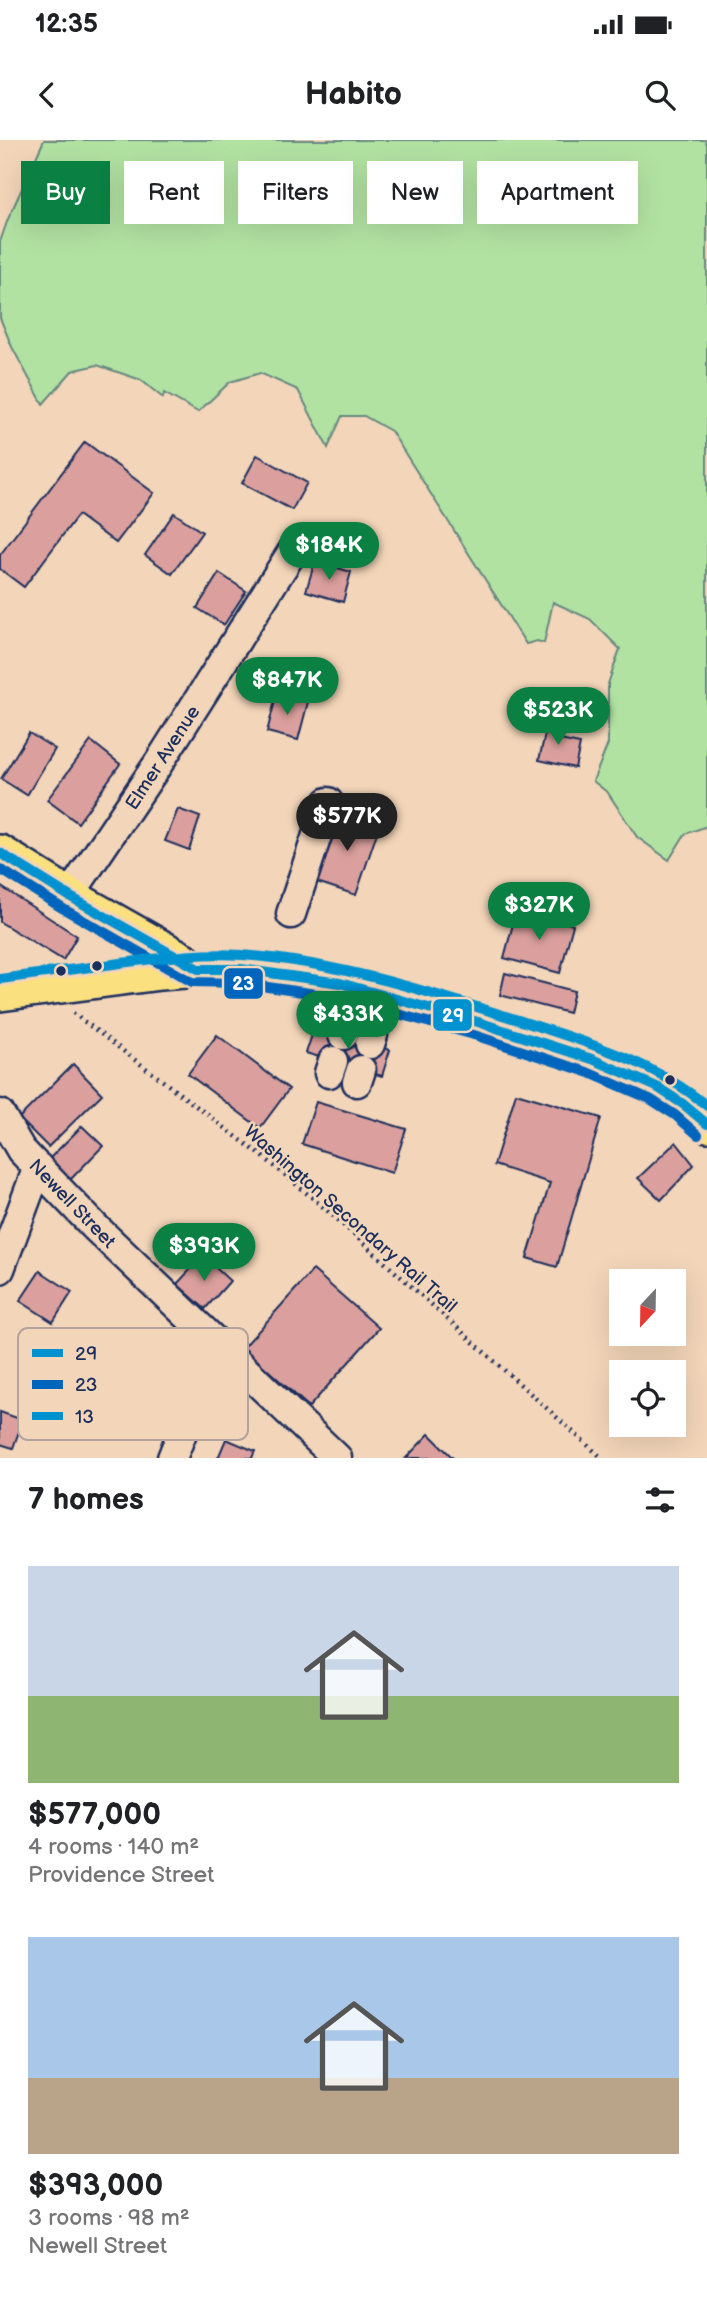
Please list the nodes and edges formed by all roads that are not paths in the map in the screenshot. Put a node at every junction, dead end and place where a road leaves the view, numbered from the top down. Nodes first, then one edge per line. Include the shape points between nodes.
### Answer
1 (296, 546) dead end
2 (328, 803) dead end
3 (0, 853) edge
4 (69, 896) junction
5 (291, 914) dead end
6 (198, 969) junction
7 (0, 993) edge
8 (699, 1112) edge
9 (0, 1114) edge
10 (38, 1167) junction
11 (0, 1269) edge
12 (199, 1328) edge
13 (248, 1375) edge
14 (179, 1440) edge
15 (172, 1458) edge
16 (337, 1458) edge

1 - 4 street, Elmer Avenue
2 - 5 street
3 - 4 main road
4 - 6 main road
6 - 7 main road
6 - 8 main road via 241,969 340,983 478,1022 592,1059 657,1087
9 - 10 street, Newell Street via 21,1150
10 - 11 street
10 - 12 street, Newell Street
13 - 16 street, Newell Street
14 - 15 street

